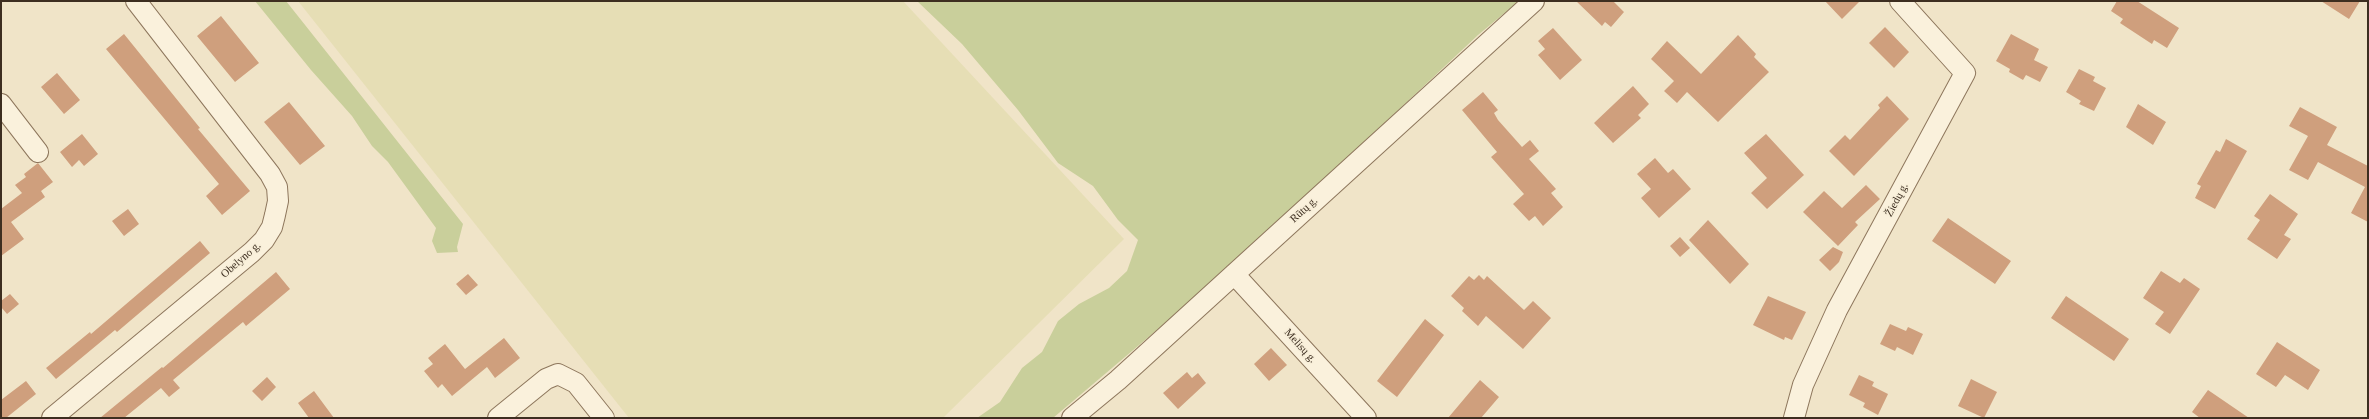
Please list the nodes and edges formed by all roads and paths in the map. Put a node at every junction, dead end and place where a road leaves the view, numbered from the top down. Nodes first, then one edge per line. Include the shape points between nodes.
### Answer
1 (136, 1) edge
2 (1534, 1) edge
3 (1900, 1) edge
4 (1, 104) edge
5 (38, 152) dead end
6 (1234, 274) junction
7 (52, 418) edge
8 (498, 418) edge
9 (604, 418) edge
10 (1072, 418) edge
11 (1366, 418) edge
12 (1794, 418) edge

1 - 7 street, Obelyno g. via 270,174 277,187 278,201 272,227 252,252
2 - 6 street, Rūtų g.
3 - 12 street, Žiedų g. via 1966,74 1837,310 1803,385
4 - 5 street
6 - 10 street, Rūtų g. via 1118,380
6 - 11 street, Melisų g.
8 - 9 street via 546,379 558,374 576,383

